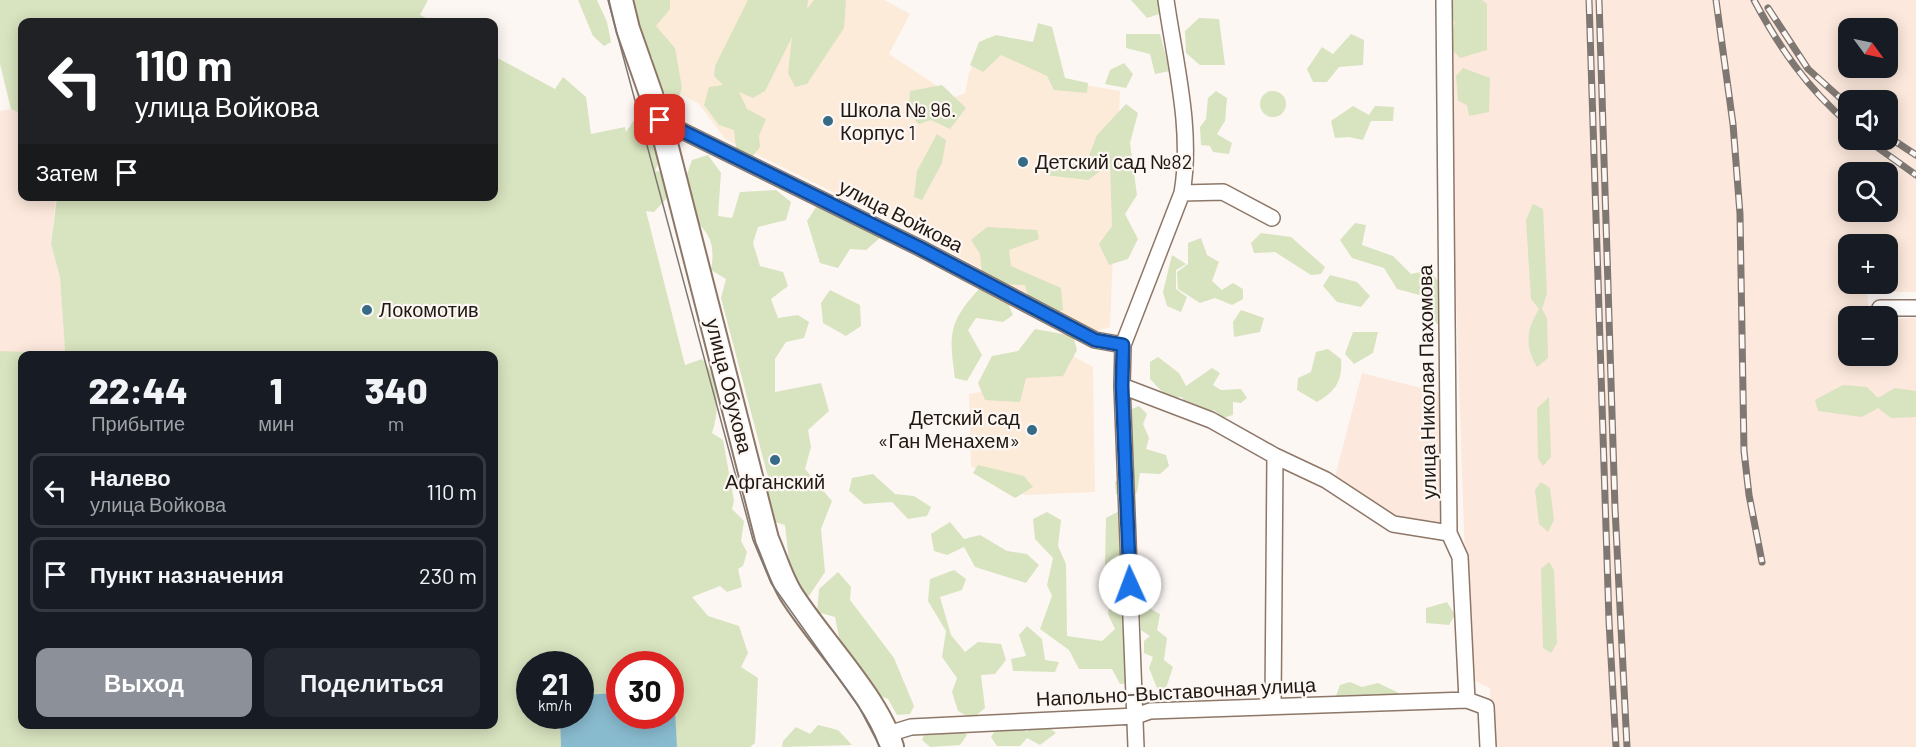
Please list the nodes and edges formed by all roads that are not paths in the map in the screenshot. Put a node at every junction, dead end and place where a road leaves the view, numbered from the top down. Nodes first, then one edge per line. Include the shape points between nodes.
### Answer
1 (621, 0) edge
2 (1166, 0) edge
3 (1444, 0) edge
4 (660, 120) junction
5 (1182, 193) junction
6 (1272, 219) dead end
7 (1898, 308) edge
8 (1916, 308) edge
9 (1123, 345) junction
10 (1122, 386) junction
11 (1275, 456) junction
12 (1449, 533) junction
13 (1467, 700) junction
14 (1273, 706) junction
15 (1136, 716) junction
16 (890, 740) edge
17 (1136, 747) edge
18 (1488, 747) edge

1 - 4 street, улица Обухова
2 - 5 street via 1186,139
3 - 12 street, улица Николая Пахомова
4 - 9 street, улица Войкова via 920,248 1095,340
4 - 16 street, улица Обухова via 767,539 790,592 875,711
5 - 6 street via 1222,192
5 - 9 street
7 - 8 street
9 - 10 street
10 - 11 street via 1211,420
10 - 15 street
11 - 12 street via 1326,480 1393,524
11 - 14 street
12 - 13 street, улица Николая Пахомова via 1460,556
13 - 14 street, Напольно-Выставочная улица
13 - 18 street via 1486,707
14 - 15 street, Напольно-Выставочная улица via 1150,711
15 - 16 street, Напольно-Выставочная улица via 911,727
15 - 17 street

